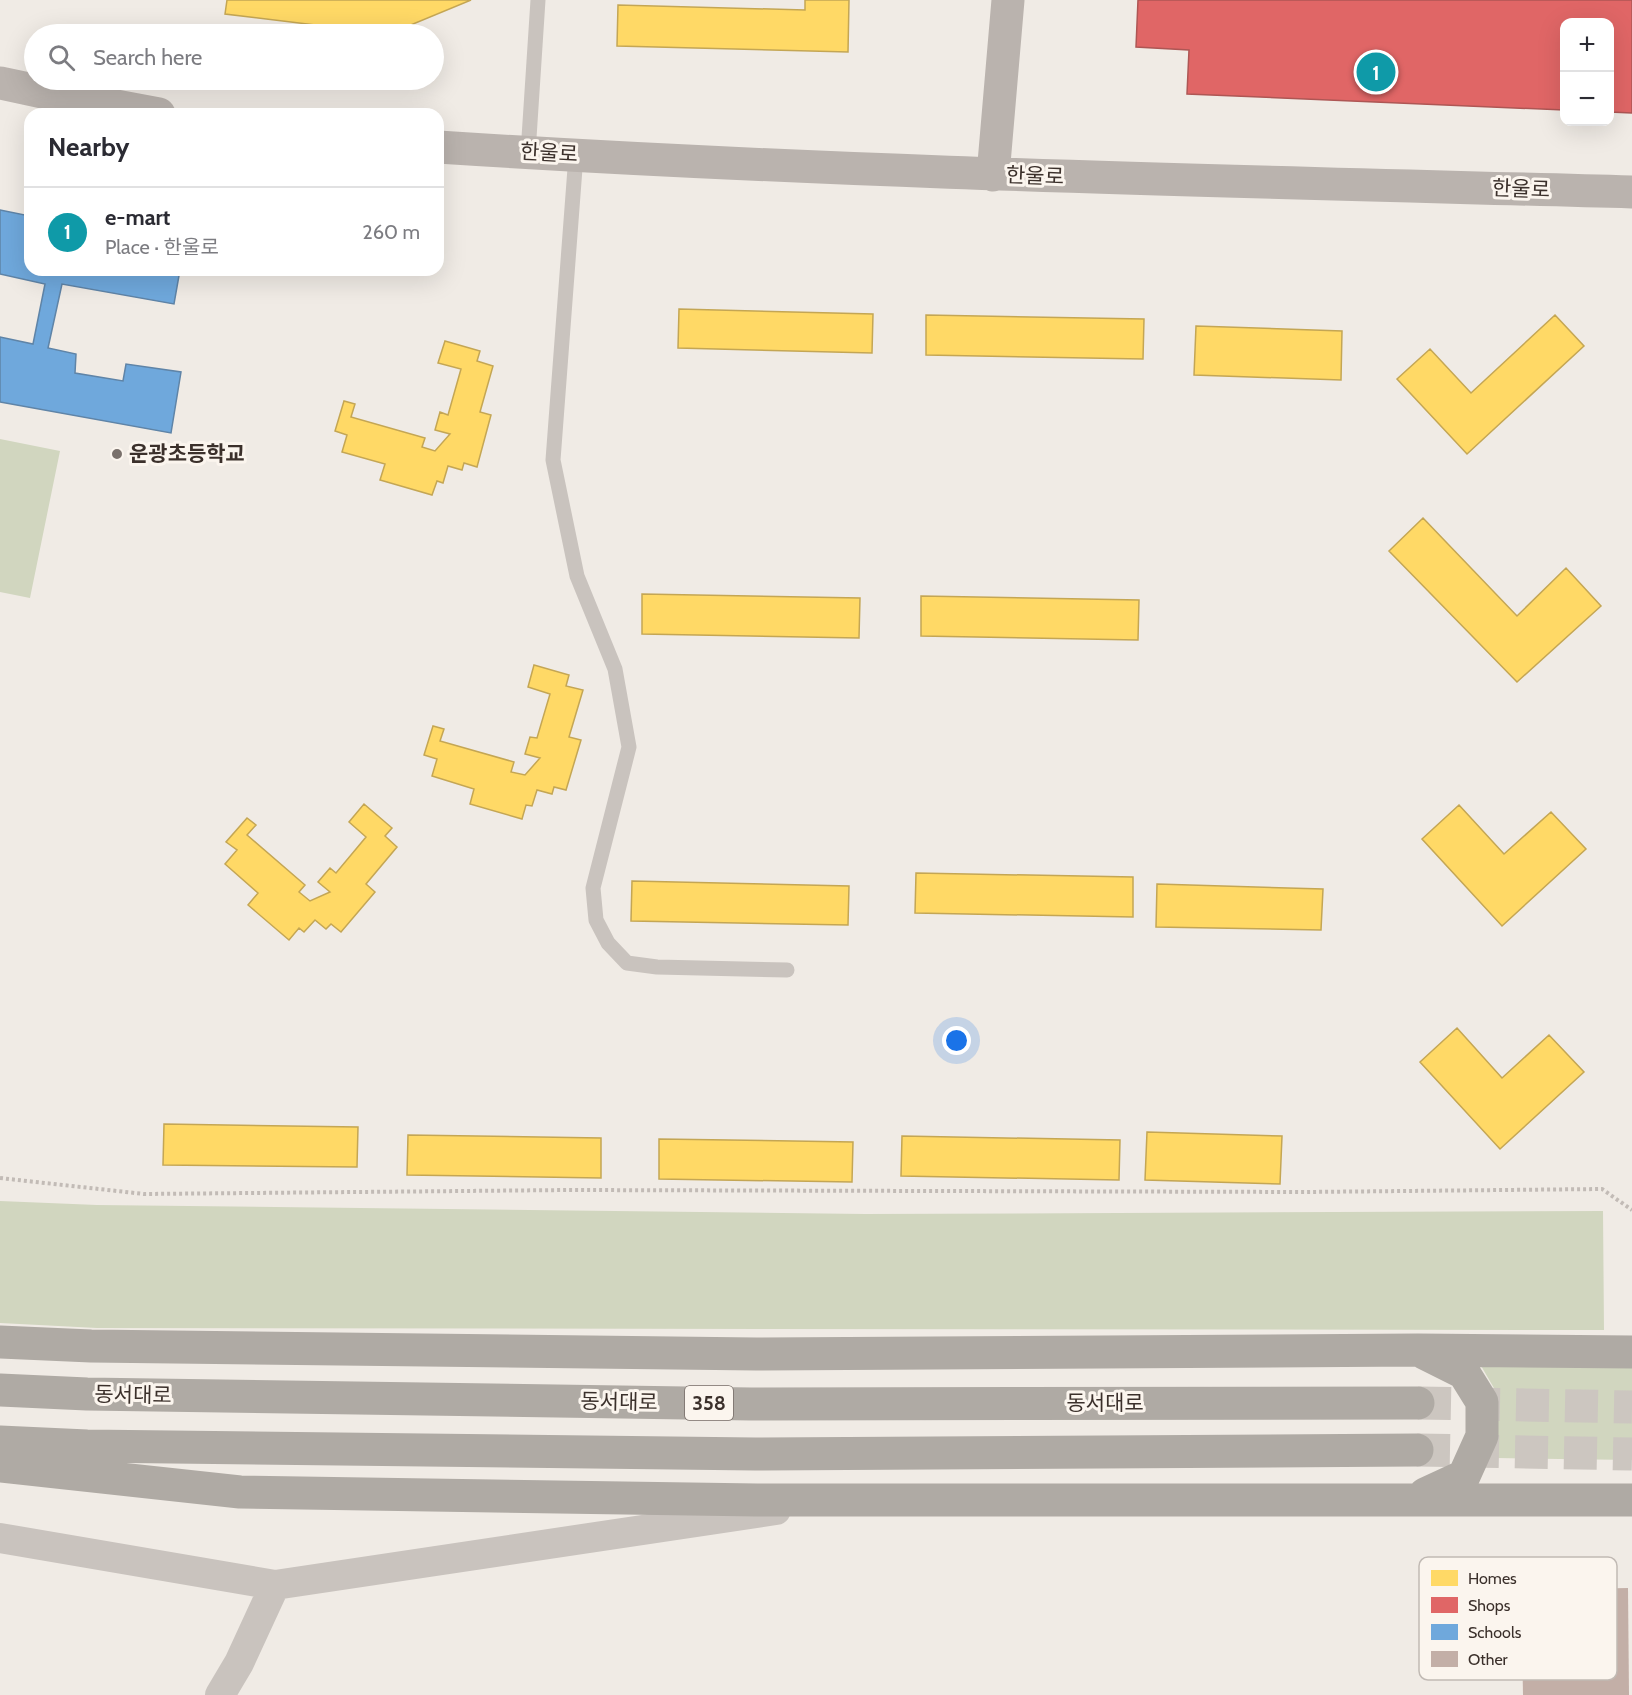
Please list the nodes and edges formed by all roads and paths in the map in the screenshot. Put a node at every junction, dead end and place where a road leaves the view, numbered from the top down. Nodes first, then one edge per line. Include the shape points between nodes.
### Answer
1 (538, 0) edge
2 (1008, 0) edge
3 (0, 83) edge
4 (24, 88) edge
5 (33, 90) edge
6 (127, 108) edge
7 (444, 147) edge
8 (528, 153) junction
9 (576, 155) junction
10 (993, 175) junction
11 (1632, 192) edge
12 (787, 970) dead end
13 (0, 1178) edge
14 (1632, 1210) edge
15 (0, 1342) edge
16 (1418, 1350) junction
17 (1632, 1352) edge
18 (0, 1390) edge
19 (1418, 1403) tunnel mouth
20 (0, 1442) edge
21 (1417, 1450) tunnel mouth
22 (0, 1466) edge
23 (1415, 1499) junction
24 (842, 1500) junction
25 (1632, 1500) edge
26 (0, 1538) edge
27 (275, 1585) junction
28 (220, 1695) edge

1 - 8 lane
2 - 10 street
3 - 4 street
5 - 6 street
7 - 8 street, 한울로
8 - 9 street, 한울로
9 - 10 street, 한울로
9 - 12 lane via 553,460 577,576 615,669 628,747 593,888 596,920 608,943 627,963
10 - 11 street, 한울로
13 - 14 path via 144,1194 1602,1189
15 - 16 highway via 744,1353
16 - 17 highway
16 - 23 highway via 1464,1373 1482,1402 1482,1436 1464,1476
18 - 19 highway, 동서대로 / 358 via 751,1404
20 - 21 highway via 755,1454
22 - 24 highway via 240,1492
23 - 24 highway
23 - 25 highway
24 - 27 street
26 - 27 street
27 - 28 street

